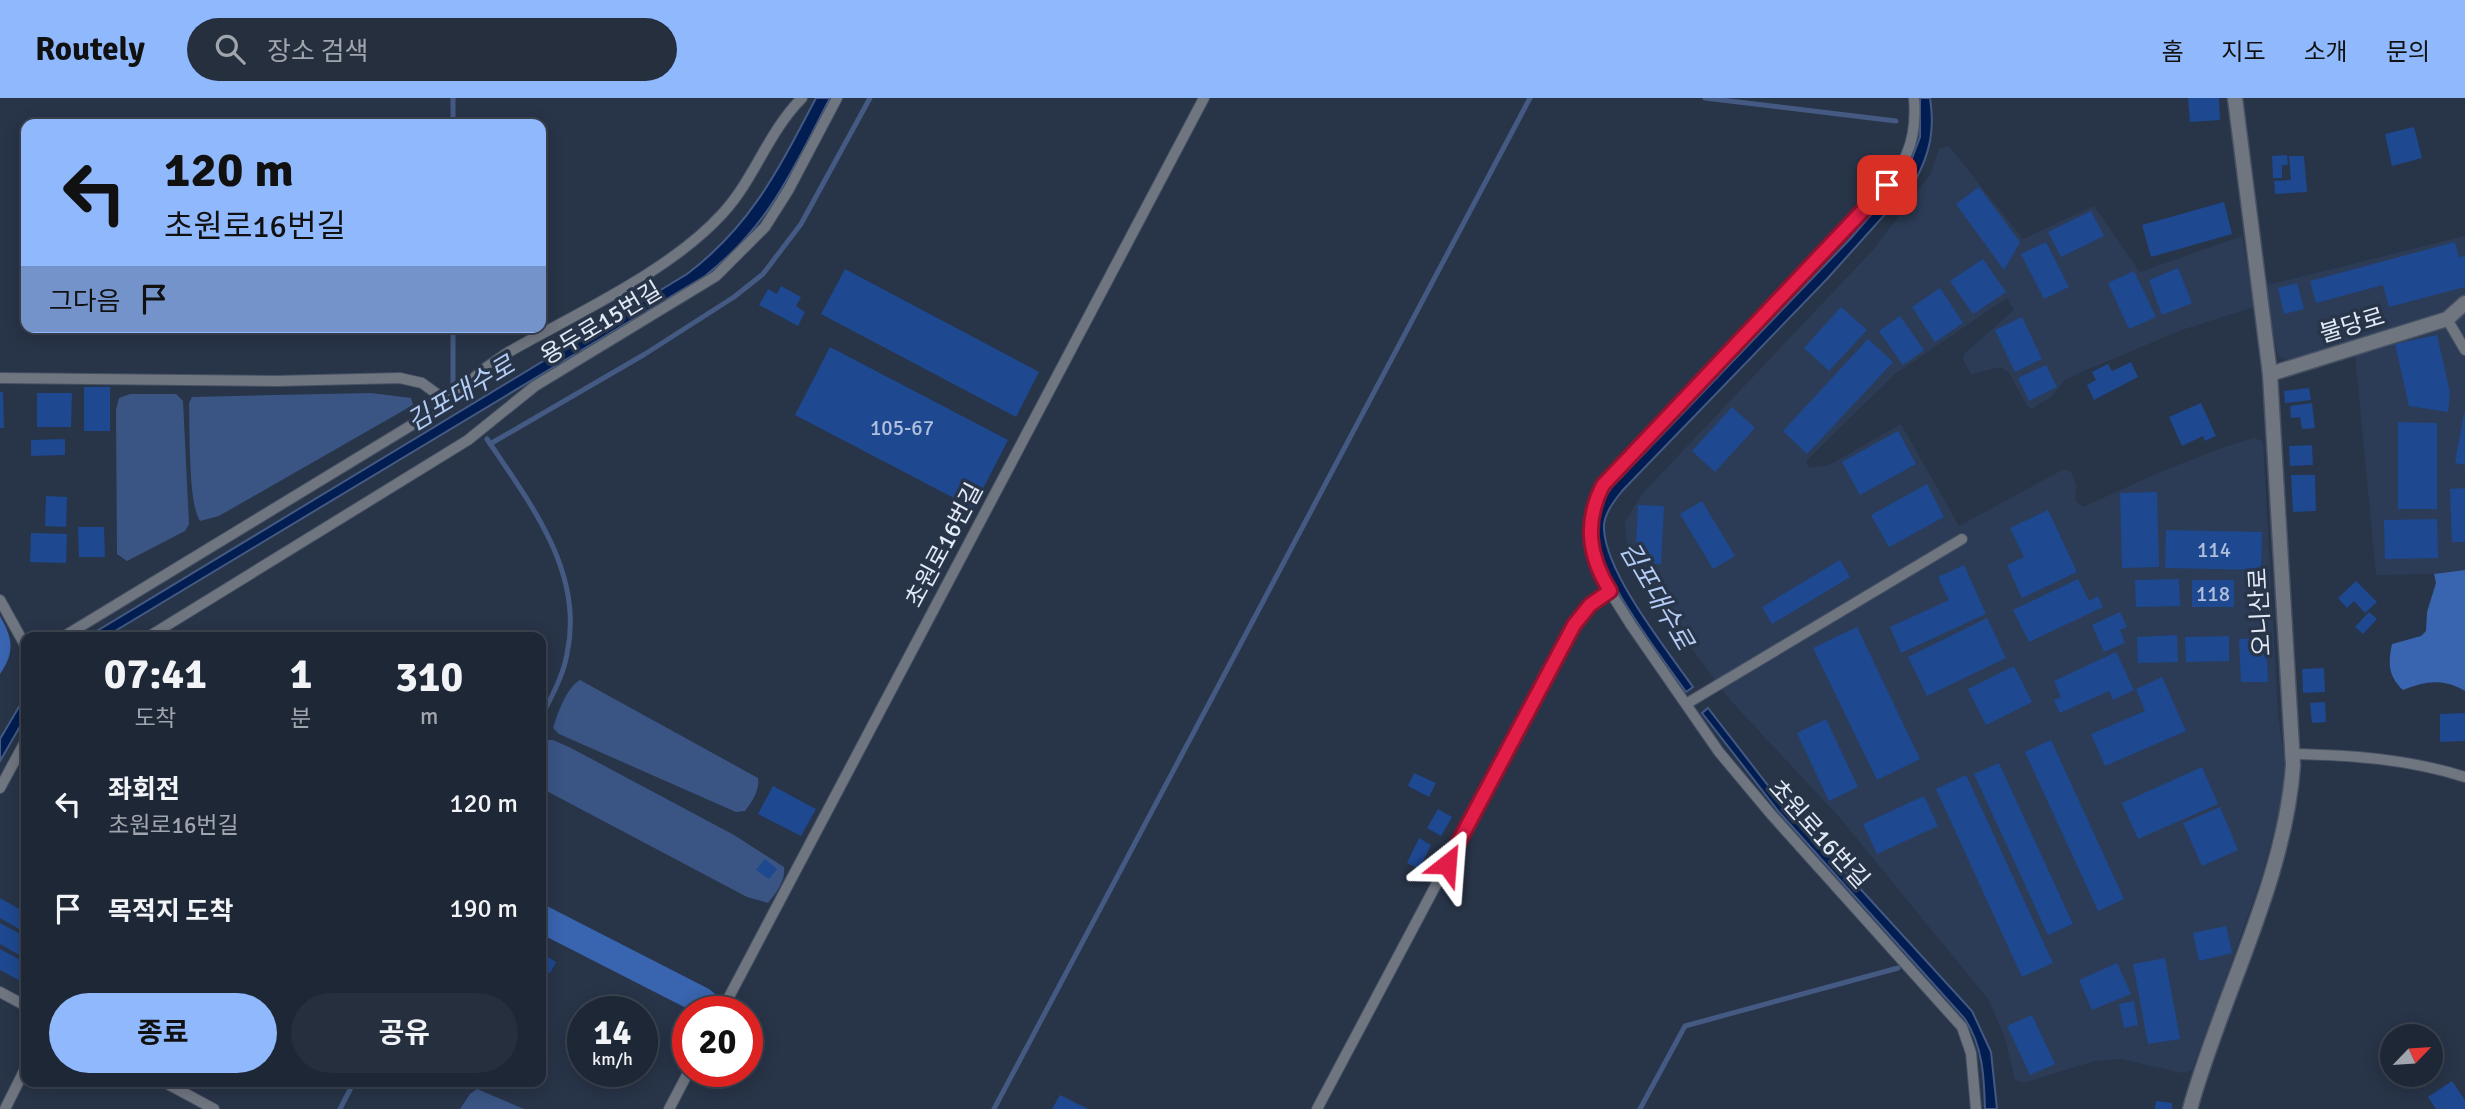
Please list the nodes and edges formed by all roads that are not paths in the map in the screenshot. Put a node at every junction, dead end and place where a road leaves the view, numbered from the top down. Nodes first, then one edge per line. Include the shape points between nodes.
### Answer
1 (802, 98) edge
2 (836, 98) edge
3 (1204, 98) edge
4 (1914, 98) edge
5 (2235, 98) edge
6 (2465, 303) edge
7 (2447, 319) junction
8 (546, 332) edge
9 (545, 333) edge
10 (2465, 351) edge
11 (2270, 374) junction
12 (0, 378) edge
13 (449, 402) junction
14 (1962, 539) dead end
15 (1610, 591) junction
16 (0, 600) edge
17 (71, 632) edge
18 (156, 632) edge
19 (21, 638) edge
20 (1686, 704) junction
21 (21, 749) edge
22 (2293, 754) junction
23 (2465, 777) edge
24 (0, 788) edge
25 (0, 992) edge
26 (728, 996) edge
27 (21, 1003) edge
28 (21, 1078) edge
29 (173, 1087) edge
30 (681, 1087) edge
31 (5, 1109) edge
32 (214, 1109) edge
33 (669, 1109) edge
34 (1317, 1109) edge
35 (1976, 1109) edge
36 (2190, 1109) edge

1 - 8 lane via 778,124 744,186 710,227 648,272
2 - 18 lane, 용두로15번길 via 765,227 716,276 535,386 458,446
3 - 26 lane, 초원로16번길
4 - 15 lane, 초원로16번길 via 1909,153 1874,202 1603,485 1589,524 1600,574
5 - 11 street, 오니산로
6 - 7 street, 불당로
7 - 10 lane
7 - 11 street, 불당로
9 - 13 lane via 484,369
11 - 22 street, 오니산로
12 - 13 lane via 400,378 422,383
13 - 17 lane
14 - 20 lane
15 - 20 lane, 초원로16번길
15 - 34 lane via 1590,605 1574,625
16 - 19 lane
20 - 35 lane, 초원로16번길 via 1770,813 1953,1014 1968,1039
21 - 24 lane
22 - 23 lane via 2422,764
22 - 36 street, 오니산로 via 2283,839
25 - 27 lane
28 - 31 lane
29 - 32 lane
30 - 33 lane

